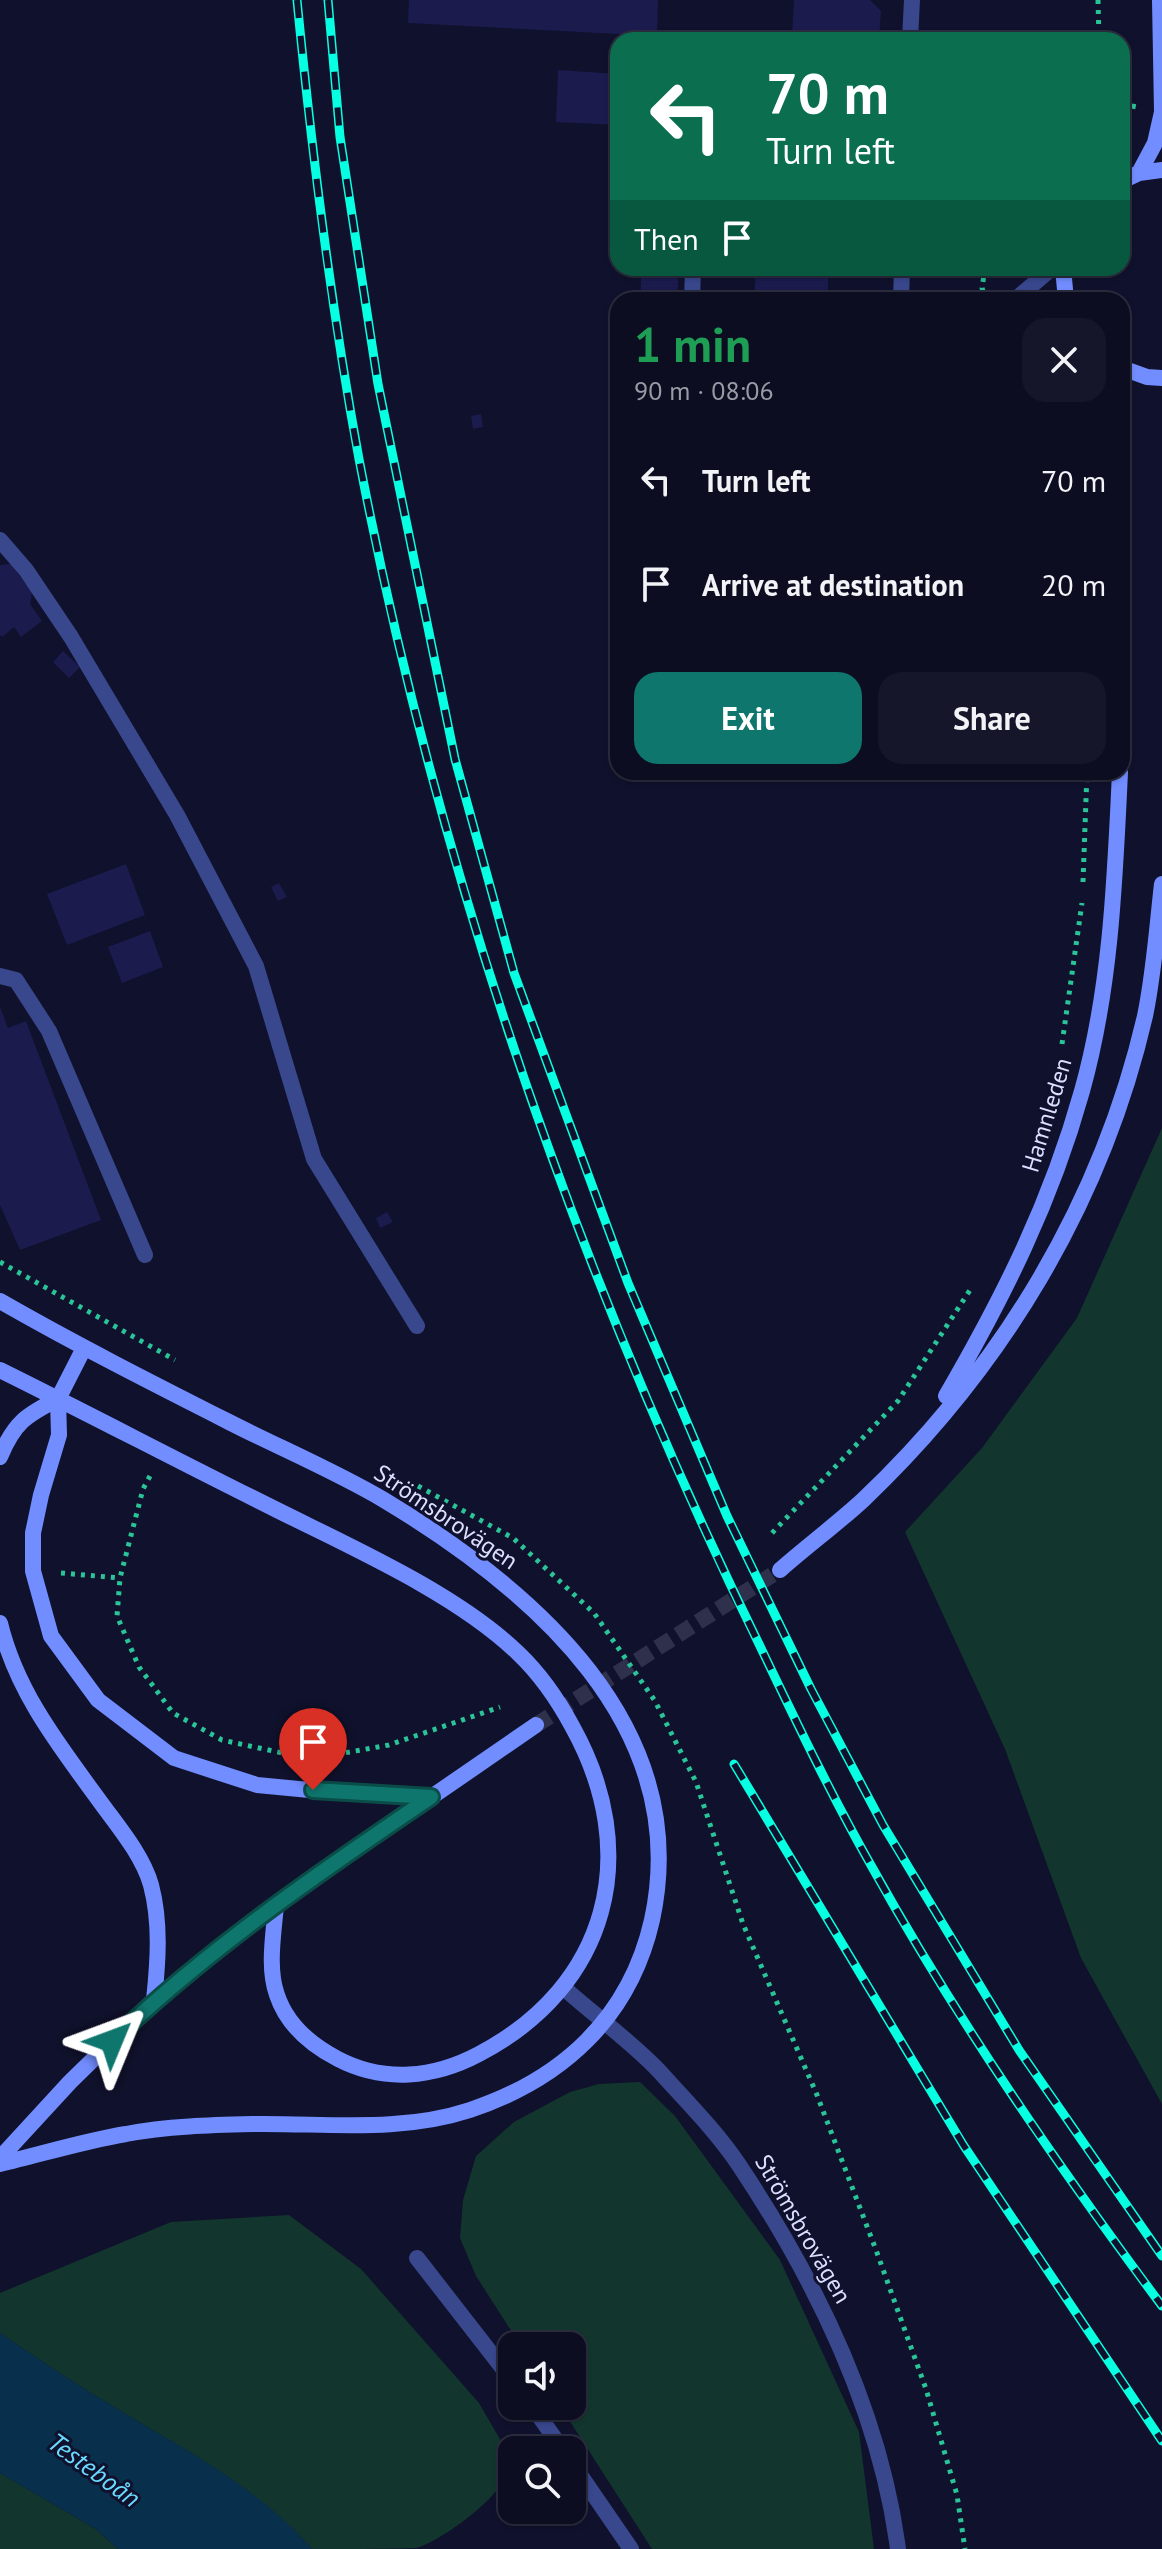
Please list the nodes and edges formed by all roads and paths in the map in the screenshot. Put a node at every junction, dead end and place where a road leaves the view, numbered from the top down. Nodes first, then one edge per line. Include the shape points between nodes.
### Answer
1 (912, 0) edge
2 (1098, 0) edge
3 (1160, 0) edge
4 (910, 32) edge
5 (1099, 32) edge
6 (1162, 111) edge
7 (1162, 170) edge
8 (1139, 173) junction
9 (1130, 177) edge
10 (1043, 276) edge
11 (1024, 292) edge
12 (1130, 371) edge
13 (1162, 378) edge
14 (0, 540) edge
15 (1087, 780) edge
16 (1120, 780) edge
17 (1162, 884) edge
18 (0, 976) edge
19 (1061, 1051) dead end
20 (145, 1255) dead end
21 (0, 1262) edge
22 (978, 1277) dead end
23 (0, 1301) edge
24 (417, 1326) dead end
25 (84, 1348) junction
26 (177, 1361) dead end
27 (0, 1370) edge
28 (58, 1399) junction
29 (919, 1442) junction
30 (0, 1457) edge
31 (143, 1489) dead end
32 (772, 1533) dead end
33 (780, 1570) tunnel mouth
34 (0, 1623) edge
35 (500, 1707) dead end
36 (536, 1725) tunnel mouth
37 (431, 1797) junction
38 (276, 1904) junction
39 (564, 1988) junction
40 (154, 2000) junction
41 (604, 2024) junction
42 (0, 2161) edge
43 (417, 2258) dead end
44 (498, 2362) edge
45 (586, 2483) edge
46 (631, 2549) edge
47 (898, 2549) edge

1 - 4 street
2 - 5 path
3 - 6 main road
6 - 8 main road via 1155,143
7 - 8 main road
8 - 9 main road
10 - 11 street
12 - 13 main road
14 - 24 street via 71,637 177,815 256,966 314,1159
15 - 19 path via 1083,897
16 - 29 main road, Hamnleden via 1102,999 1083,1089 1022,1257
17 - 29 main road, Hamnleden via 1145,1013 1120,1106 1091,1185 1018,1317
18 - 20 street via 16,980 49,1031
21 - 26 path
22 - 32 path via 898,1401
23 - 25 main road, Strömsbrovägen
25 - 28 main road
25 - 41 main road, Strömsbrovägen via 381,1499 479,1562 551,1624 595,1674 628,1730 649,1786 659,1854 646,1945 631,1984
27 - 28 main road
28 - 30 main road via 25,1416
28 - 37 main road via 59,1435 33,1533 33,1571 51,1636 98,1700 174,1758 257,1785
28 - 39 main road via 375,1560 449,1601 518,1653 558,1701 605,1800 610,1852 599,1924
29 - 33 main road, Hamnleden via 863,1500
31 - 35 path via 120,1578 117,1616 139,1667 173,1713 222,1740 310,1759 389,1745
34 - 40 main road via 7,1654 34,1709 128,1840 150,1883 157,1926
36 - 37 main road
37 - 38 main road
38 - 39 main road via 276,1994 292,2026 320,2050 352,2067 386,2076 462,2063 525,2026
38 - 40 main road
39 - 41 street, Strömsbrovägen
40 - 42 main road via 70,2082
41 - 42 main road via 555,2068 522,2087 431,2120 129,2133
41 - 47 street, Strömsbrovägen via 657,2070 737,2163 819,2297 865,2413
43 - 44 street
45 - 46 street

